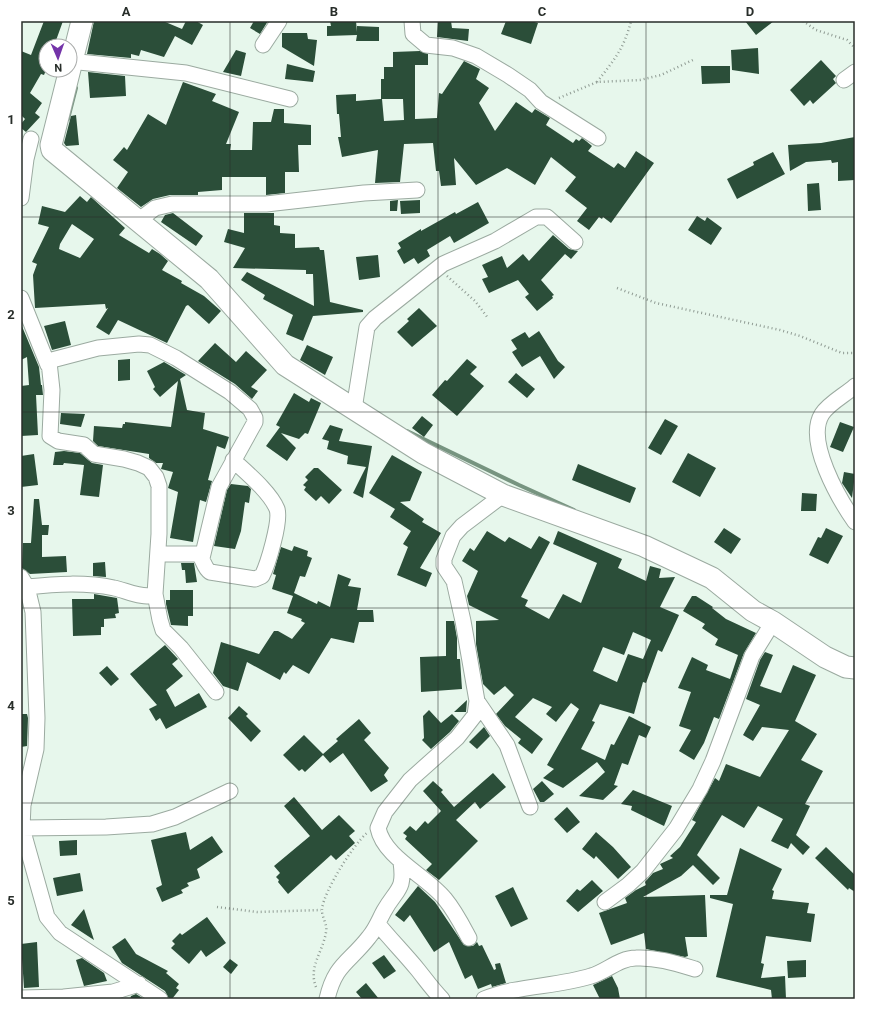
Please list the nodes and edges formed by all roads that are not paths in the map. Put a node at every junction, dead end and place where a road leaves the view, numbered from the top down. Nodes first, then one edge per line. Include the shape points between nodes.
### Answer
1 (82, 21) edge
2 (279, 21) edge
3 (412, 21) edge
4 (78, 38) edge
5 (263, 45) dead end
6 (78, 62) edge
7 (64, 78) edge
8 (290, 99) dead end
9 (35, 138) edge
10 (598, 138) dead end
11 (417, 190) dead end
12 (21, 192) edge
13 (139, 220) junction
14 (575, 242) dead end
15 (21, 298) edge
16 (48, 365) junction
17 (855, 386) edge
18 (354, 409) junction
19 (233, 460) junction
20 (503, 494) junction
21 (855, 522) edge
22 (158, 554) junction
23 (202, 558) junction
24 (24, 582) edge
25 (155, 594) junction
26 (773, 622) junction
27 (855, 668) edge
28 (216, 692) dead end
29 (477, 701) junction
30 (230, 792) dead end
31 (530, 807) dead end
32 (22, 830) edge
33 (401, 862) junction
34 (605, 902) dead end
35 (378, 924) junction
36 (469, 938) dead end
37 (695, 969) dead end
38 (139, 984) junction
39 (322, 994) edge
40 (21, 998) edge
41 (64, 998) edge
42 (160, 999) edge
43 (442, 999) edge
44 (484, 999) edge

1 - 4 street
2 - 5 street
3 - 10 street via 413,34 426,45 453,48 476,56 508,75 530,90 541,102
6 - 8 street via 186,73
7 - 9 street
9 - 12 street via 26,159
9 - 13 street
11 - 13 street via 266,204 172,204 155,208
13 - 18 street via 209,279 285,365
14 - 18 street via 547,218 540,216 495,241 437,268 367,327
15 - 16 street
16 - 19 street via 52,360 98,348 144,344 162,350 230,392 250,409 255,422
16 - 22 street via 52,390 49,432 53,439 84,445 94,454 138,463 149,468 156,477 159,486
17 - 21 street via 823,413 817,429 824,463 836,491
18 - 20 street via 423,452
19 - 23 street via 219,487
19 - 23 street via 259,485 278,511 265,569 262,576 257,579 227,575 210,572
20 - 26 street via 644,546 685,565 712,578 753,611
20 - 29 street via 462,526 453,536 444,559 444,566 457,592
22 - 23 street via 198,554
22 - 25 street
24 - 25 street via 112,587 148,596
24 - 32 street via 33,612 37,726 33,766 23,805
25 - 28 street via 164,630 182,648
26 - 27 street via 825,658
26 - 34 street via 752,656 700,789 676,829 643,870 628,886
29 - 31 street via 507,745
29 - 33 street via 477,709 471,722 458,738 410,780 393,800 379,823 379,834
30 - 32 street via 175,817 152,824
32 - 38 street via 46,917 52,925 60,933
33 - 35 street via 401,888
33 - 36 street via 422,876 445,898
35 - 39 street via 339,968
35 - 43 street
37 - 44 street via 665,960 634,958 591,976 504,991
38 - 41 street via 114,992
38 - 42 street
40 - 41 street

